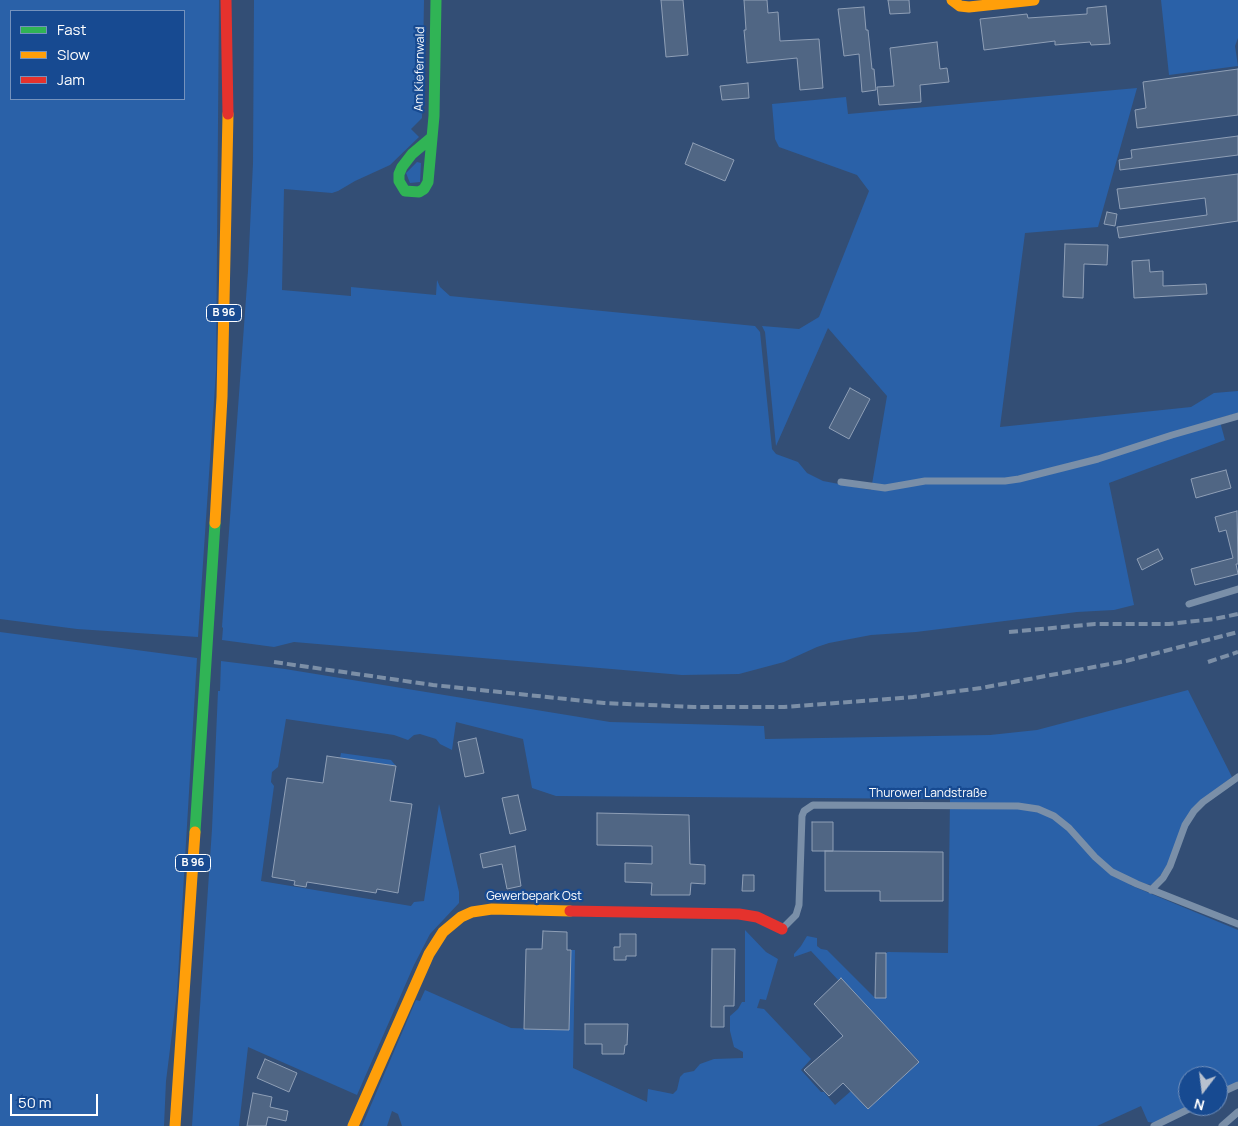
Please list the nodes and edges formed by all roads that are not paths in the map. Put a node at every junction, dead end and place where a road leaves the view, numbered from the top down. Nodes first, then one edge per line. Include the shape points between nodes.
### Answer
1 (226, 0) edge
2 (436, 0) edge
3 (952, 0) edge
4 (1034, 0) edge
5 (431, 138) dead end
6 (1238, 416) edge
7 (841, 482) dead end
8 (1238, 589) edge
9 (1189, 604) dead end
10 (1238, 778) edge
11 (1151, 890) junction
12 (1238, 924) edge
13 (782, 929) joint
14 (1238, 1112) edge
15 (1178, 1114) edge
16 (175, 1126) edge
17 (353, 1126) edge
18 (1154, 1126) edge
19 (1222, 1126) edge

1 - 16 main road, B 96 via 228,101 222,397
2 - 5 main road, Am Kiefernwald
3 - 4 main road via 960,6 969,7
6 - 7 lane via 1098,459 1018,479 925,481 885,488
8 - 9 lane
10 - 11 lane via 1194,811 1170,866
11 - 12 lane, Thurower Landstraße
11 - 13 lane, Thurower Landstraße via 1112,872 1069,828 1038,808 813,805 802,816 800,905
13 - 17 main road, Gewerbepark Ost via 744,914 498,909 472,912 461,917 443,932 429,954
14 - 19 lane
15 - 18 lane

